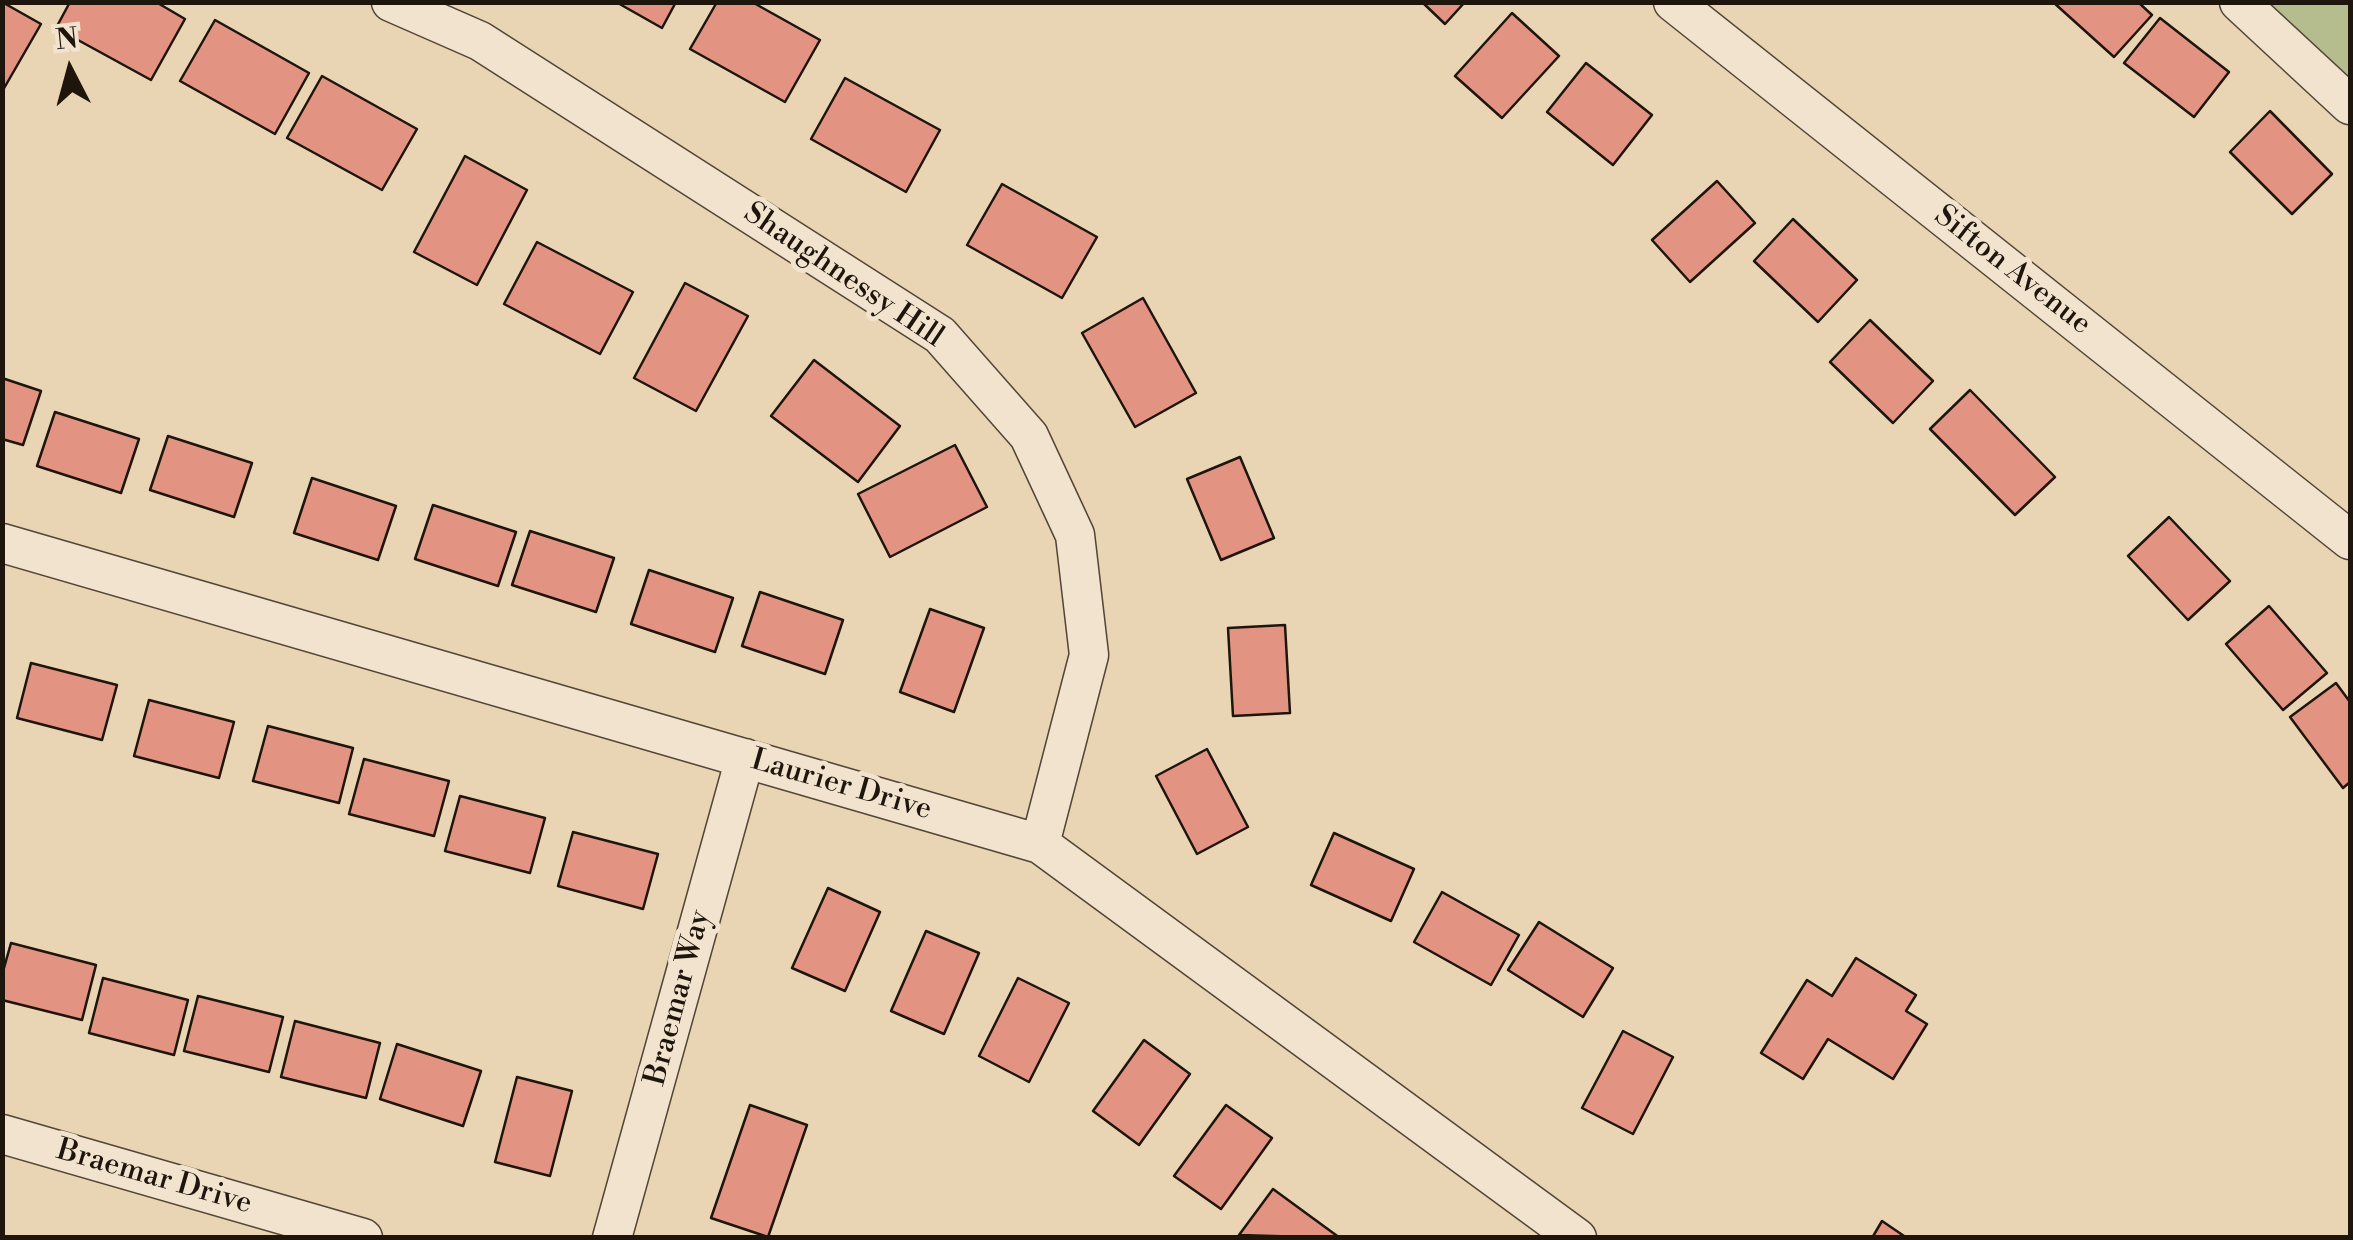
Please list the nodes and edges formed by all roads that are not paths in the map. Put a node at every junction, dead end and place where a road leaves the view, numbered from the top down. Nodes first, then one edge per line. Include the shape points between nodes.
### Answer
1 (391, 2) edge
2 (440, 2) edge
3 (1673, 2) edge
4 (2239, 2) edge
5 (480, 41) junction
6 (2350, 105) edge
7 (2350, 540) edge
8 (2, 543) edge
9 (745, 758) junction
10 (1040, 844) junction
11 (2, 1134) edge
12 (349, 1236) edge
13 (612, 1238) edge
14 (1577, 1238) edge

1 - 5 street, Shaughnessy Hill
2 - 5 street, Shaughnessy Hill
3 - 7 street, Sifton Avenue
4 - 6 street
5 - 10 street, Shaughnessy Hill via 940,334 1028,436 1075,535 1089,654
8 - 9 street, Laurier Drive
9 - 10 street, Laurier Drive
9 - 13 street, Braemar Way
10 - 14 street, Laurier Drive
11 - 12 street, Braemar Drive

